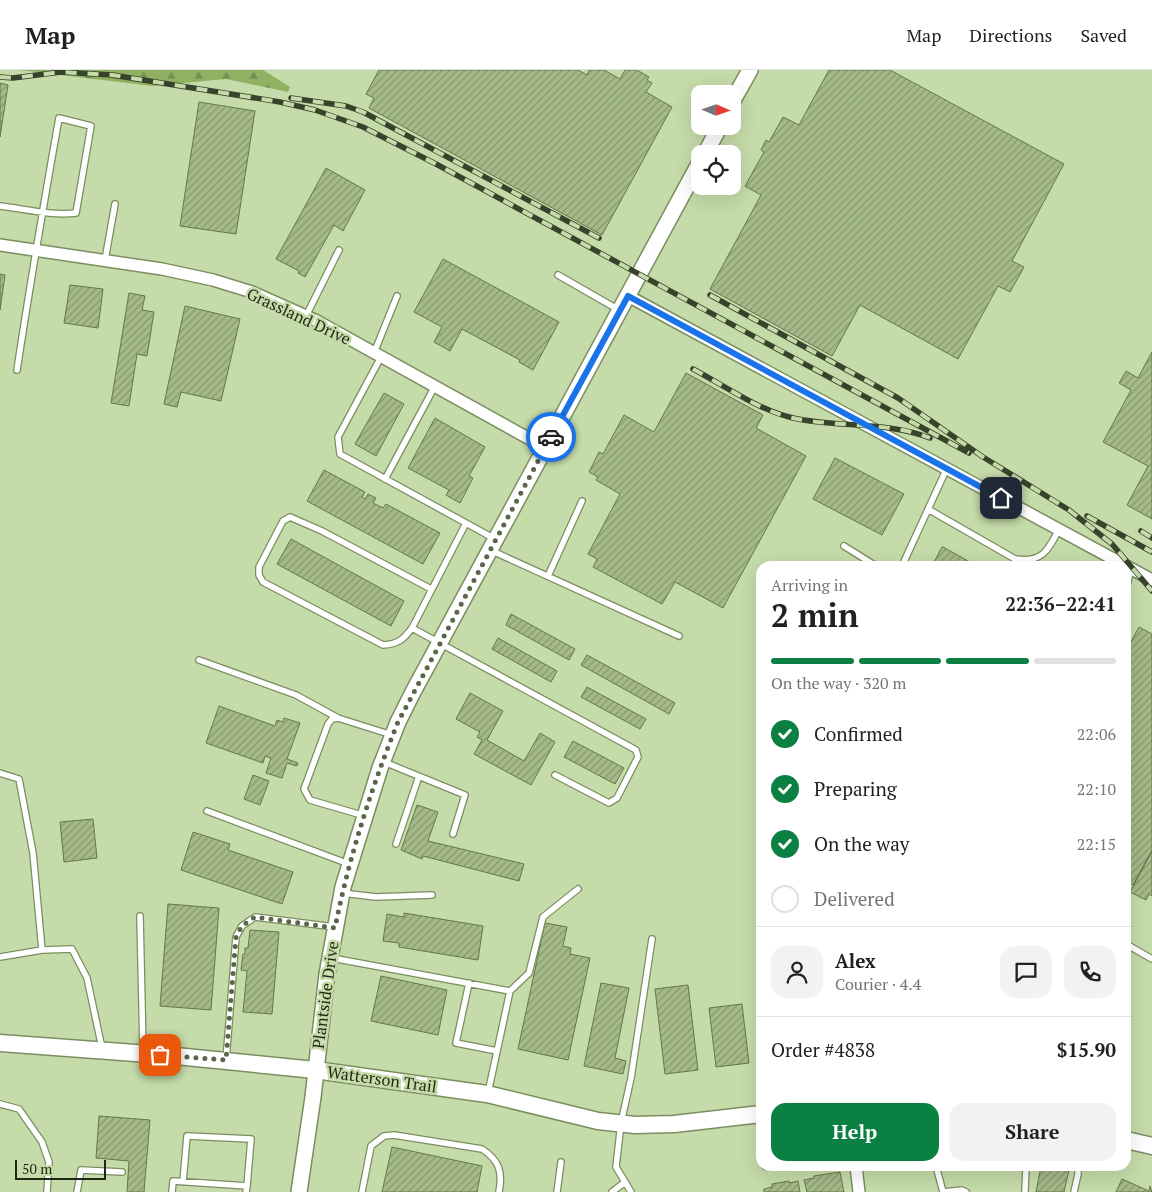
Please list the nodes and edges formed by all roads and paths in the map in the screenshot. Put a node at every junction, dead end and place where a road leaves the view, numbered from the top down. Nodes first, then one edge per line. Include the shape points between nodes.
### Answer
1 (750, 70) edge
2 (741, 86) edge
3 (691, 179) edge
4 (115, 204) dead end
5 (0, 206) edge
6 (42, 211) junction
7 (0, 245) edge
8 (35, 250) junction
9 (339, 250) dead end
10 (106, 260) junction
11 (558, 275) dead end
12 (398, 296) dead end
13 (628, 296) junction
14 (620, 311) junction
15 (306, 316) junction
16 (378, 355) junction
17 (18, 370) dead end
18 (435, 386) junction
19 (546, 448) junction
20 (947, 468) junction
21 (385, 479) junction
22 (582, 501) dead end
23 (928, 509) junction
24 (466, 524) junction
25 (1059, 529) junction
26 (493, 545) junction
27 (844, 546) dead end
28 (868, 561) edge
29 (904, 561) edge
30 (1025, 561) edge
31 (1032, 561) edge
32 (1117, 561) edge
33 (1131, 569) edge
34 (548, 576) junction
35 (1152, 580) edge
36 (431, 589) junction
37 (412, 628) junction
38 (679, 636) dead end
39 (440, 643) junction
40 (199, 660) dead end
41 (338, 718) junction
42 (392, 735) junction
43 (382, 762) junction
44 (0, 773) edge
45 (419, 776) junction
46 (555, 776) dead end
47 (207, 811) dead end
48 (364, 816) junction
49 (453, 834) dead end
50 (396, 844) dead end
51 (350, 864) junction
52 (578, 888) dead end
53 (342, 893) junction
54 (432, 895) dead end
55 (140, 916) dead end
56 (335, 928) junction
57 (652, 939) dead end
58 (1131, 947) edge
59 (42, 950) junction
60 (0, 957) edge
61 (330, 958) junction
62 (1152, 958) edge
63 (469, 983) junction
64 (510, 991) junction
65 (0, 1043) edge
66 (102, 1050) junction
67 (497, 1051) junction
68 (143, 1054) junction
69 (226, 1060) junction
70 (315, 1070) junction
71 (487, 1094) junction
72 (0, 1104) edge
73 (756, 1115) edge
74 (621, 1124) junction
75 (1131, 1141) edge
76 (1152, 1146) edge
77 (561, 1162) dead end
78 (857, 1171) edge
79 (937, 1171) edge
80 (1026, 1171) edge
81 (1078, 1171) edge
82 (122, 1172) dead end
83 (183, 1182) junction
84 (625, 1182) junction
85 (247, 1189) edge
86 (48, 1192) edge
87 (77, 1192) edge
88 (172, 1192) edge
89 (300, 1192) edge
90 (362, 1192) edge
91 (499, 1192) edge
92 (558, 1192) edge
93 (612, 1192) edge
94 (631, 1192) edge
95 (859, 1192) edge
96 (943, 1192) edge
97 (966, 1192) edge
98 (1025, 1192) edge
99 (1074, 1192) edge

1 - 2 street
3 - 13 street, Plantside Drive
4 - 10 lane
5 - 6 lane
6 - 6 lane via 59,118 91,126 76,213 64,215
6 - 8 lane
7 - 8 street, Grassland Drive
8 - 10 street, Grassland Drive
8 - 17 lane
9 - 15 lane
10 - 15 street, Grassland Drive via 213,280 273,300
11 - 14 lane
12 - 16 lane
13 - 14 street, Plantside Drive
13 - 20 street
14 - 19 street, Plantside Drive
15 - 16 street, Grassland Drive
16 - 18 street, Grassland Drive
16 - 21 lane via 338,437 338,446 340,454
18 - 19 street, Grassland Drive
18 - 21 lane
19 - 26 street, Plantside Drive
20 - 23 lane
20 - 25 street
21 - 24 lane
22 - 34 lane
23 - 29 lane
23 - 30 lane via 1015,559
24 - 26 lane
24 - 36 lane
25 - 31 lane via 1048,551
25 - 32 street
26 - 34 lane
26 - 39 street, Plantside Drive
27 - 28 lane
33 - 35 street
34 - 38 lane
36 - 37 lane
36 - 37 lane via 322,531 290,518 283,521 259,567 263,582 383,645 404,639
37 - 39 lane
39 - 42 street, Plantside Drive
39 - 46 lane via 636,750 638,757 617,798 609,803
40 - 41 lane via 296,695
41 - 42 lane
41 - 48 lane via 328,724 304,789 310,800
42 - 43 street, Plantside Drive
43 - 45 lane
43 - 48 street, Plantside Drive
44 - 59 lane via 18,779 33,853
45 - 49 lane via 465,795
45 - 50 lane
47 - 51 lane
48 - 51 street, Plantside Drive
51 - 53 street, Plantside Drive
52 - 64 lane via 543,917 529,973
53 - 54 lane via 376,897
53 - 56 street, Plantside Drive
55 - 68 lane
56 - 61 street, Plantside Drive
56 - 69 lane via 255,917 242,926 236,937
57 - 74 lane
58 - 62 lane
59 - 60 lane
59 - 66 lane via 72,949 87,978
61 - 63 lane
61 - 70 street, Plantside Drive
63 - 64 lane
63 - 67 lane via 456,1043
64 - 67 lane
65 - 66 main road, Watterson Trail
66 - 68 main road, Watterson Trail
67 - 71 lane
68 - 69 main road, Watterson Trail
69 - 70 main road, Watterson Trail
70 - 71 main road, Watterson Trail
70 - 89 street, Plantside Drive
71 - 74 main road, Watterson Trail
72 - 86 lane via 18,1110 42,1142 49,1162
73 - 74 main road, Watterson Trail via 674,1124
74 - 84 lane via 616,1167
75 - 76 main road
77 - 92 lane
78 - 95 street
79 - 96 lane
80 - 98 lane
81 - 99 lane
82 - 87 lane via 81,1170
83 - 85 lane
83 - 85 lane via 187,1136 251,1139
83 - 88 lane via 173,1181
84 - 93 lane
84 - 94 lane
90 - 91 lane via 371,1146 384,1136 394,1135 482,1149 494,1156 500,1169
96 - 97 lane

